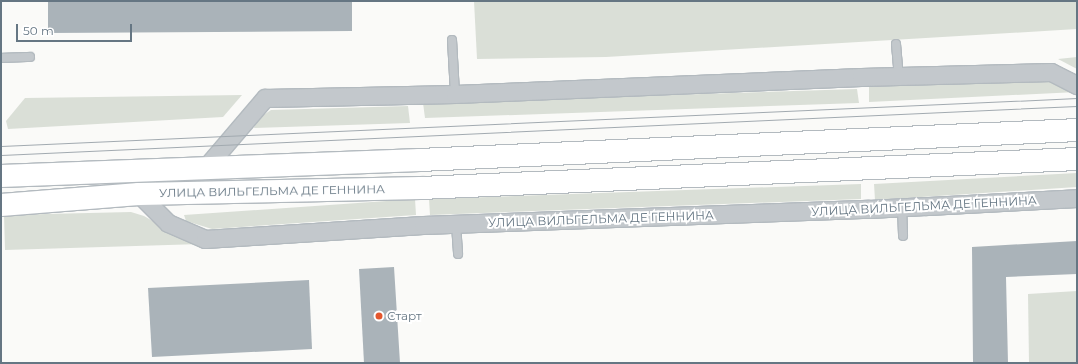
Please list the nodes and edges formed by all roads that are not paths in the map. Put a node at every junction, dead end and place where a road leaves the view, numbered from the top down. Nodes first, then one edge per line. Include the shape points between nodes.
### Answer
1 (452, 40) dead end
2 (896, 44) dead end
3 (30, 57) dead end
4 (1, 58) edge
5 (899, 76) junction
6 (1077, 85) edge
7 (455, 94) junction
8 (1077, 130) edge
9 (1077, 159) edge
10 (206, 167) junction
11 (1, 176) edge
12 (139, 194) junction
13 (1077, 198) edge
14 (1, 205) edge
15 (902, 206) junction
16 (456, 224) junction
17 (903, 236) dead end
18 (458, 254) dead end

1 - 7 lane
2 - 5 lane
3 - 4 lane
5 - 6 street, УЛИЦА ВИЛЬГЕЛЬМА ДЕ ГЕННИНА via 1051,72
5 - 7 street, УЛИЦА ВИЛЬГЕЛЬМА ДЕ ГЕННИНА
7 - 10 street, УЛИЦА ВИЛЬГЕЛЬМА ДЕ ГЕННИНА via 266,98
8 - 10 main road, УЛИЦА ВИЛЬГЕЛЬМА ДЕ ГЕННИНА via 428,160
9 - 12 main road, УЛИЦА ВИЛЬГЕЛЬМА ДЕ ГЕННИНА via 429,188
10 - 11 main road, УЛИЦА ВИЛЬГЕЛЬМА ДЕ ГЕННИНА
12 - 14 main road, УЛИЦА ВИЛЬГЕЛЬМА ДЕ ГЕННИНА
12 - 16 street, УЛИЦА ВИЛЬГЕЛЬМА ДЕ ГЕННИНА via 168,223 205,239
13 - 15 street, УЛИЦА ВИЛЬГЕЛЬМА ДЕ ГЕННИНА
15 - 16 street, УЛИЦА ВИЛЬГЕЛЬМА ДЕ ГЕННИНА
15 - 17 lane
16 - 18 lane

